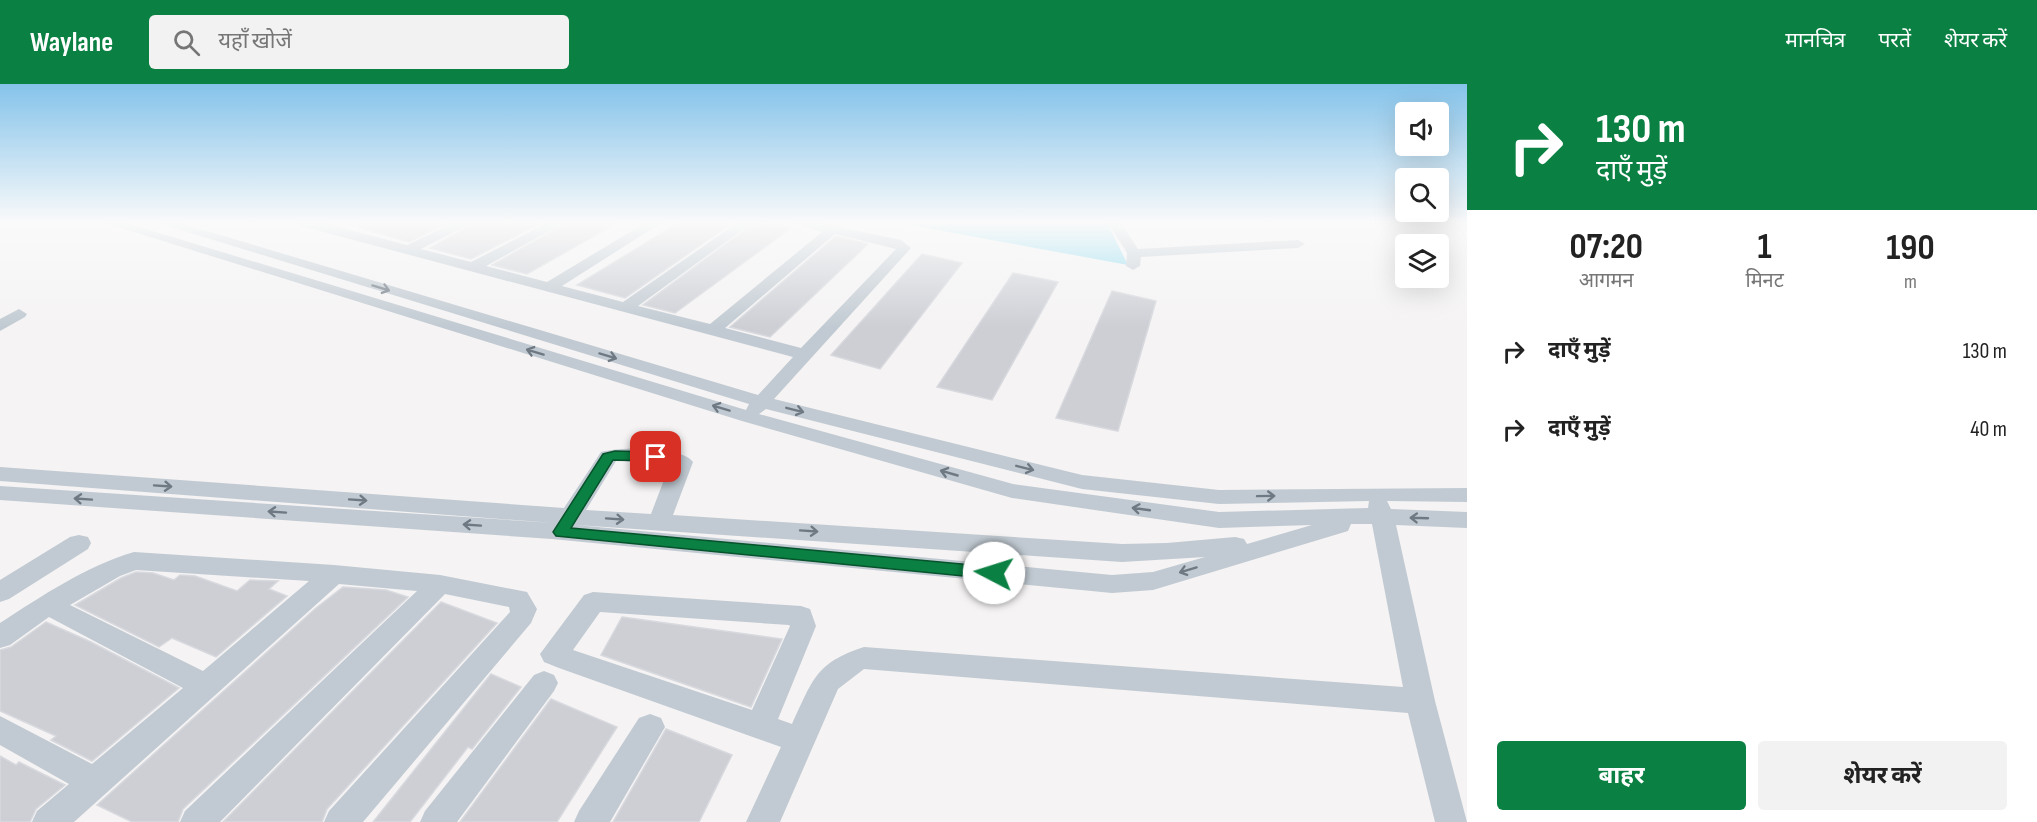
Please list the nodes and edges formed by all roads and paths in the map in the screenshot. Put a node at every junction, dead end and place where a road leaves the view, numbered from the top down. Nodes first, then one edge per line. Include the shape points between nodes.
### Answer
1 (228, 257) edge
2 (271, 257) edge
3 (436, 257) edge
4 (492, 257) edge
5 (599, 257) edge
6 (698, 257) edge
7 (799, 257) edge
8 (895, 257) edge
9 (1132, 257) edge
10 (1159, 257) edge
11 (473, 267) junction
12 (549, 287) junction
13 (626, 307) junction
14 (19, 314) dead end
15 (0, 326) edge
16 (713, 330) junction
17 (806, 355) junction
18 (756, 409) junction
19 (0, 474) edge
20 (0, 493) edge
21 (1467, 495) edge
22 (1220, 509) junction
23 (1375, 509) junction
24 (1467, 520) edge
25 (659, 522) junction
26 (565, 524) junction
27 (79, 543) dead end
28 (1239, 549) junction
29 (334, 574) junction
30 (440, 584) junction
31 (0, 592) edge
32 (48, 605) junction
33 (0, 637) edge
34 (544, 683) dead end
35 (206, 686) junction
36 (1420, 701) junction
37 (760, 726) junction
38 (650, 727) dead end
39 (0, 729) edge
40 (801, 740) junction
41 (94, 782) junction
42 (767, 821) edge
43 (49, 822) edge
44 (197, 822) edge
45 (341, 822) edge
46 (437, 822) edge
47 (591, 822) edge
48 (1452, 822) edge

18 -> 1 street
2 -> 18 street
3 - 11 street
4 - 11 street
5 - 12 street
6 - 13 street
7 - 16 street
8 - 17 street
9 - 10 street
11 - 12 street
12 - 13 street
13 - 16 street
14 - 15 street
16 - 17 street
17 - 18 street
18 - 22 street
19 -> 26 street
26 -> 20 street
21 - 23 street
22 - 23 street
22 - 28 street
24 -> 23 street
23 - 28 street
23 - 36 street
26 -> 25 street
25 - 26 street via 682,462 676,458 611,455
25 -> 28 street via 1122,553
28 -> 26 street via 1154,581 1112,584
27 - 31 street
29 - 30 street
29 - 32 street via 134,561
29 - 35 street
30 - 44 street
30 - 45 street via 518,599 524,609 522,616
32 - 33 street
32 - 35 street
34 - 46 street
35 - 41 street
36 - 40 street via 864,658 849,663 827,681
36 - 48 street
37 - 37 street via 569,660 554,654 593,602 801,616 803,626
37 - 40 street
38 - 47 street
39 - 41 street
40 - 42 street
41 - 43 street

